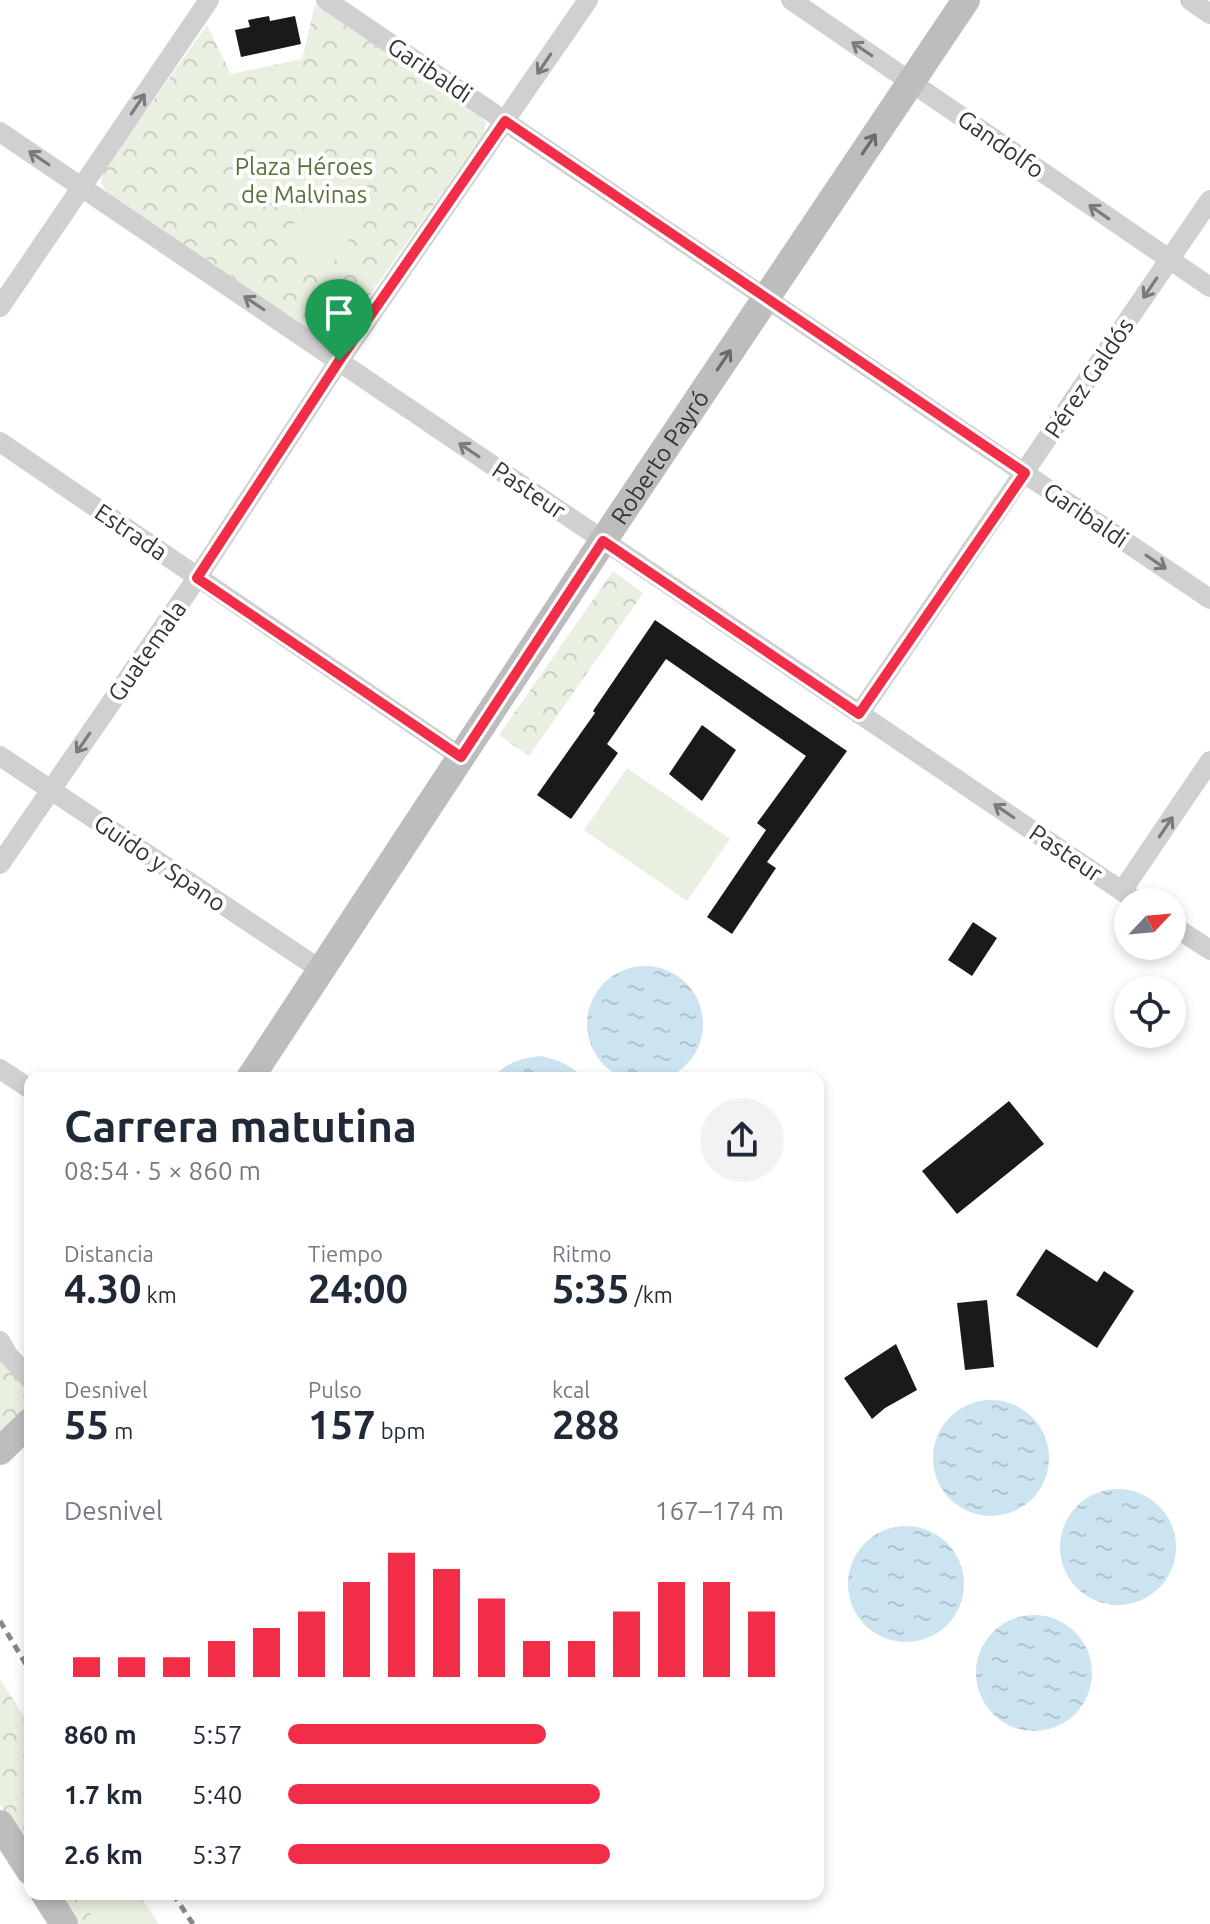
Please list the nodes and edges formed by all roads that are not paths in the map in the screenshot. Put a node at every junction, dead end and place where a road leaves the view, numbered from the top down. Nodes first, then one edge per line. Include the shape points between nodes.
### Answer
1 (209, 0) edge
2 (326, 0) edge
3 (588, 0) edge
4 (791, 0) edge
5 (966, 0) edge
6 (1190, 0) edge
7 (1210, 14) edge
8 (911, 82) junction
9 (505, 121) junction
10 (0, 132) edge
11 (82, 187) junction
12 (1210, 200) edge
13 (1169, 260) junction
14 (1210, 287) edge
15 (766, 297) junction
16 (0, 307) edge
17 (339, 361) junction
18 (0, 442) edge
19 (1025, 473) junction
20 (603, 541) junction
21 (197, 578) junction
22 (1210, 599) edge
23 (859, 714) junction
24 (0, 756) edge
25 (461, 757) junction
26 (1210, 761) edge
27 (50, 791) junction
28 (0, 864) edge
29 (1117, 888) edge
30 (1135, 888) edge
31 (1186, 934) edge
32 (1210, 950) edge
33 (321, 970) junction
34 (0, 1069) edge
35 (254, 1072) edge
36 (24, 1085) edge
37 (0, 1341) edge
38 (24, 1372) edge
39 (1, 1831) edge
40 (24, 1863) edge
41 (49, 1900) edge
42 (64, 1924) edge

11 -> 1 street
2 - 9 street, Garibaldi
3 -> 9 street, Guatemala
8 -> 4 street, Gandolfo
5 - 8 street, Roberto Payró
6 - 7 street
13 -> 8 street, Gandolfo
15 -> 8 street, Roberto Payró
9 - 15 street, Garibaldi
9 - 17 street, Guatemala
11 -> 10 street, Pasteur
11 - 16 street
17 -> 11 street, Pasteur
12 - 13 street, Pérez Galdós
13 - 14 street, Gandolfo
13 -> 19 street, Pérez Galdós
15 - 19 street, Garibaldi
20 -> 15 street, Roberto Payró
20 -> 17 street, Pasteur
17 - 21 street, Guatemala
18 - 21 street, Estrada
19 -> 22 street, Garibaldi
19 - 23 street, Pérez Galdós
20 - 23 street, Pasteur
20 - 25 street, Roberto Payró
21 - 25 street, Estrada
21 -> 27 street, Guatemala
29 -> 23 street, Pasteur
24 - 27 street, Guido y Spano
25 - 33 street, Roberto Payró
30 -> 26 street
27 - 28 street, Guatemala
27 - 33 street, Guido y Spano
31 - 32 street
33 - 35 street, Roberto Payró
34 - 36 street
37 - 38 street
39 - 40 street
41 - 42 street

